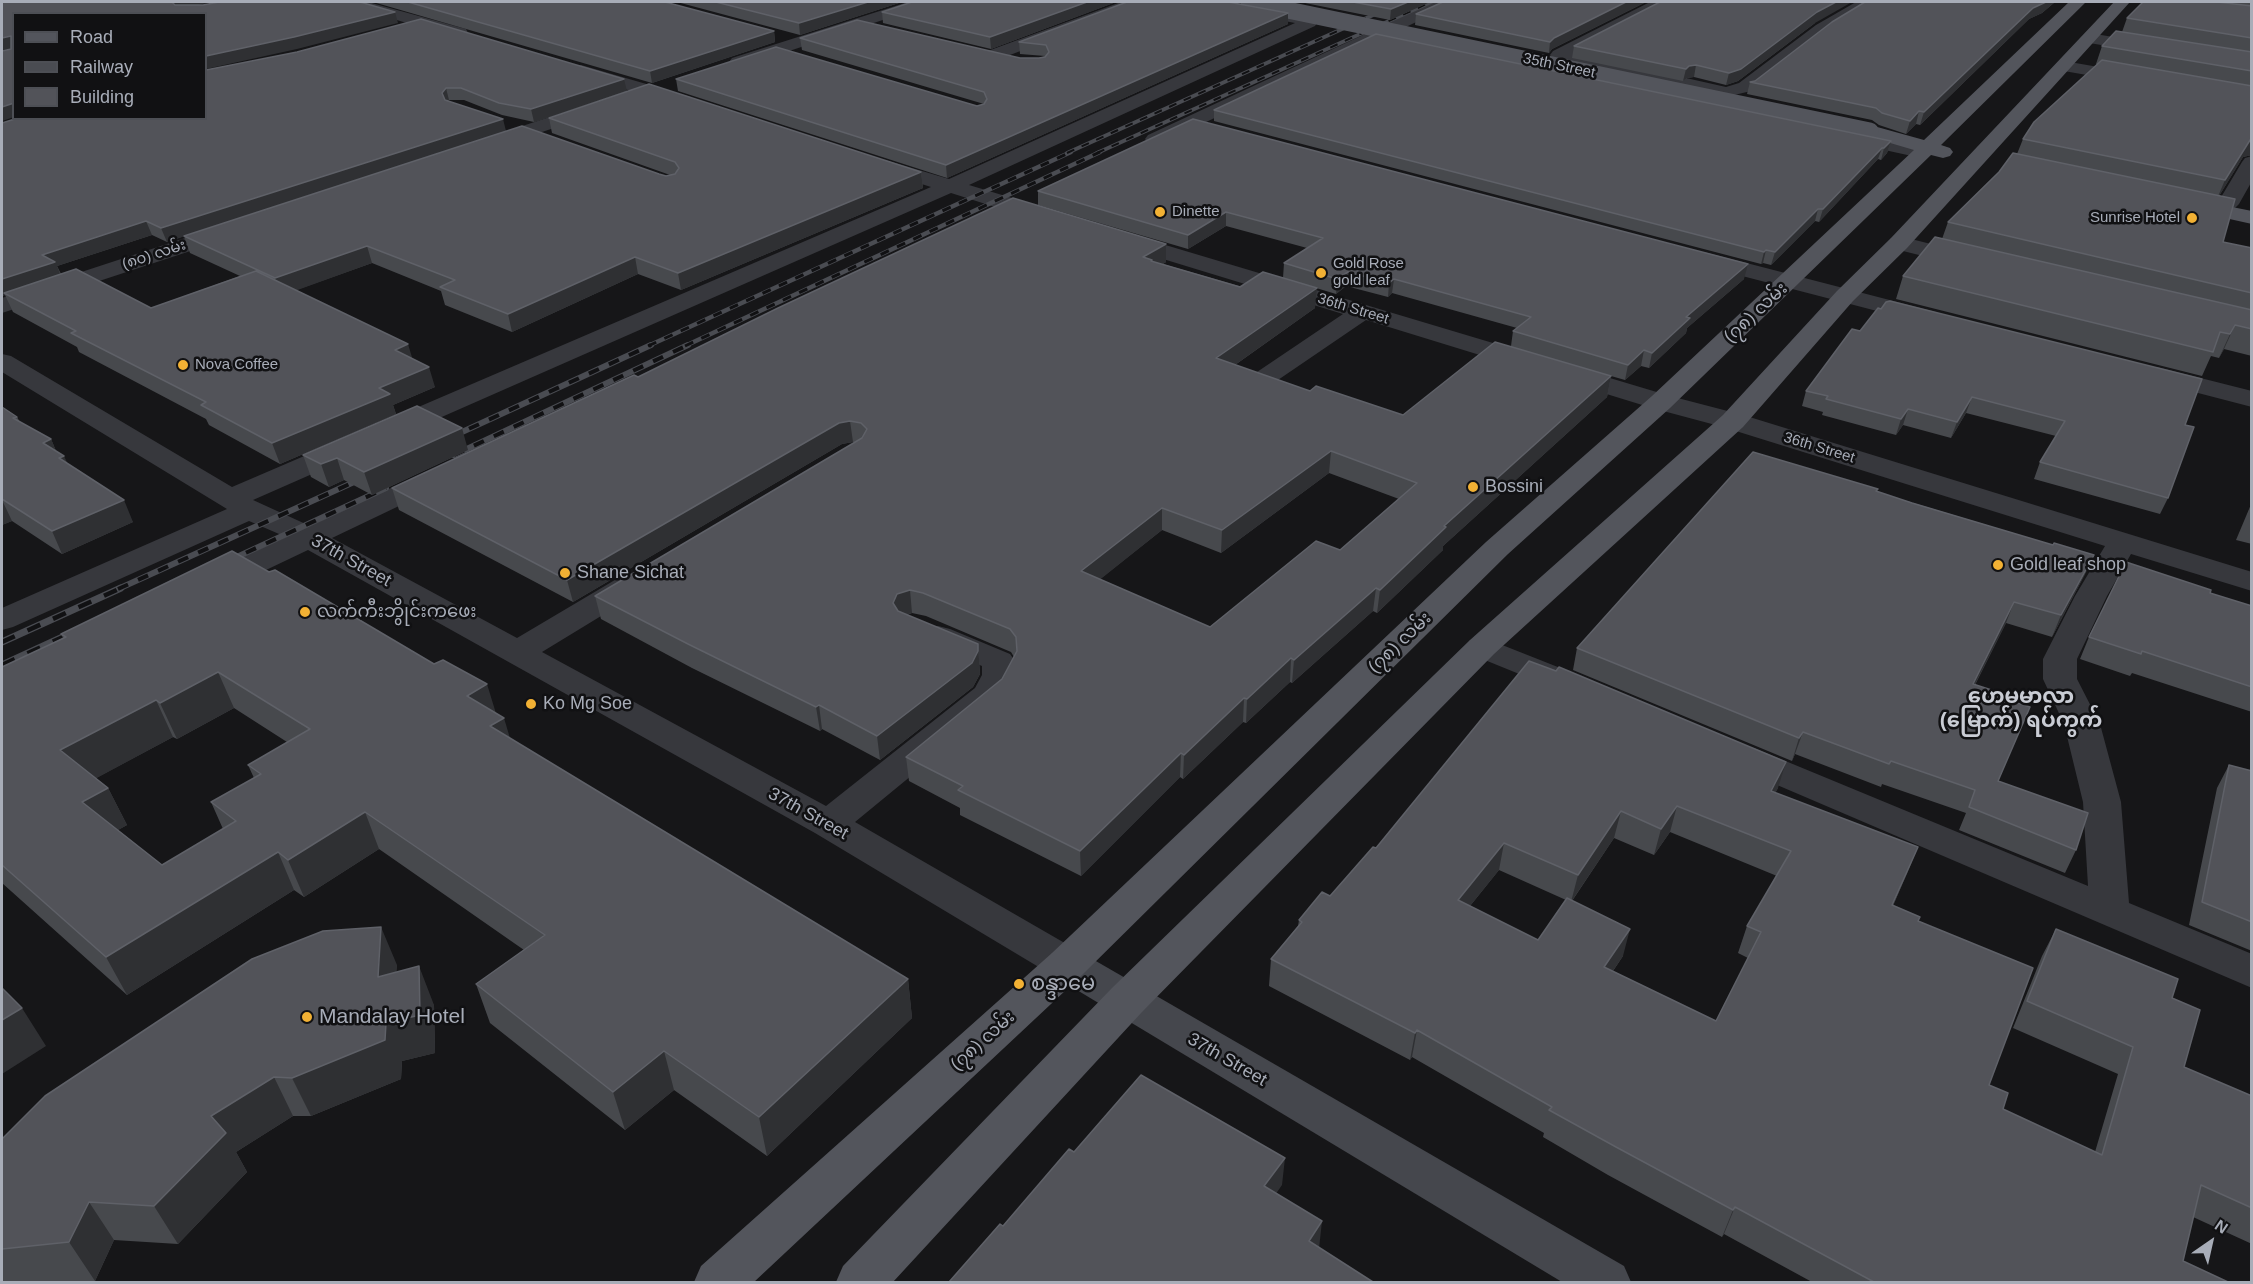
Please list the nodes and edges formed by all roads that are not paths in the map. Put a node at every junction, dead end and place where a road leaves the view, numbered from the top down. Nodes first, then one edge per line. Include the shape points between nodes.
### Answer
1 (352, 2) edge
2 (922, 2) edge
3 (1134, 2) edge
4 (1212, 2) edge
5 (1249, 2) edge
6 (1446, 2) edge
7 (1661, 2) edge
8 (1866, 2) edge
9 (2078, 2) edge
10 (2122, 2) edge
11 (425, 23) junction
12 (855, 23) junction
13 (391, 32) edge
14 (890, 32) edge
15 (766, 33) edge
16 (1370, 36) junction
17 (2090, 38) junction
18 (481, 40) edge
19 (800, 50) junction
20 (2170, 52) edge
21 (1021, 63) edge
22 (2064, 66) junction
23 (570, 67) edge
24 (723, 67) edge
25 (681, 80) edge
26 (2146, 81) edge
27 (649, 90) junction
28 (1725, 92) junction
29 (704, 108) edge
30 (496, 121) edge
31 (1190, 123) junction
32 (528, 131) junction
33 (1224, 132) edge
34 (558, 144) edge
35 (1930, 144) junction
36 (1138, 147) edge
37 (467, 151) edge
38 (860, 158) edge
39 (1992, 158) junction
40 (2252, 162) edge
41 (948, 187) junction
42 (1044, 191) edge
43 (2228, 204) junction
44 (1012, 206) junction
45 (2252, 209) edge
46 (2252, 218) edge
47 (980, 221) edge
48 (252, 223) edge
49 (1069, 223) edge
50 (1102, 233) edge
51 (1899, 243) junction
52 (1686, 254) edge
53 (1990, 265) edge
54 (1789, 281) junction
55 (1845, 296) junction
56 (2, 306) edge
57 (1362, 312) junction
58 (1949, 323) edge
59 (2, 361) edge
60 (2135, 370) edge
61 (1266, 377) edge
62 (2252, 399) edge
63 (1661, 402) junction
64 (1733, 421) junction
65 (460, 466) edge
66 (241, 504) junction
67 (308, 538) junction
68 (2123, 542) junction
69 (659, 567) edge
70 (2252, 582) edge
71 (192, 593) edge
72 (2, 620) edge
73 (913, 625) edge
74 (1482, 647) junction
75 (516, 652) junction
76 (1592, 693) edge
77 (1713, 744) edge
78 (828, 824) junction
79 (2109, 911) junction
80 (1067, 964) junction
81 (2252, 972) edge
82 (1127, 1000) junction
83 (719, 1282) edge
84 (861, 1282) edge
85 (1606, 1282) edge

1 - 11 street
2 - 12 street
3 - 21 street via 985,55
4 - 41 street via 1309,23
5 - 35 main road, 35th Street, bridge
6 - 16 street
7 - 28 street via 1559,55
8 - 28 street via 1822,28 1744,87
9 - 35 main road, (၇၈) လမ်း
10 - 17 main road
11 - 13 street
11 - 18 street
12 - 14 street
12 - 19 street
15 - 19 street
16 - 31 street
16 - 35 street
17 - 20 street
17 - 22 main road
19 - 24 street via 776,50
22 - 26 street
22 - 39 main road
23 - 27 street
25 - 27 street
27 - 29 street
27 - 32 street
28 - 35 street
30 - 32 street
31 - 33 street
31 - 36 street
32 - 34 street
32 - 37 street
35 - 39 main road, 35th Street
35 - 54 main road, (၇၈) လမ်း
38 - 41 street
39 - 51 main road
40 - 43 street
41 - 44 street
41 - 66 street
42 - 44 street
43 - 45 main road
43 - 46 main road via 2167,195
44 - 47 street
44 - 49 street
48 - 56 street, (၈၀) လမ်း
50 - 57 street, 36th Street
51 - 53 street
51 - 55 main road
52 - 54 street
54 - 55 street
54 - 63 main road, (၇၈) လမ်း
55 - 58 street
55 - 64 main road
57 - 61 street
57 - 63 street, 36th Street
59 - 66 street, 37th Street
60 - 62 street
63 - 64 street, 36th Street
63 - 80 main road, (၇၈) လမ်း via 1497,548
64 - 68 street, 36th Street
64 - 74 main road
65 - 67 street
66 - 67 street, 37th Street
66 - 72 street
67 - 71 street
67 - 75 street, 37th Street
68 - 70 street, 36th Street
68 - 79 street via 2060,659 2060,679 2082,724 2102,802
69 - 75 street
73 - 78 street via 998,661 999,675 989,694
74 - 76 street
74 - 82 main road
75 - 78 street, 37th Street
77 - 79 street
78 - 80 street, 37th Street
79 - 81 street
80 - 82 street, 37th Street
80 - 83 main road, (၇၈) လမ်း
82 - 84 main road
82 - 85 street, 37th Street

